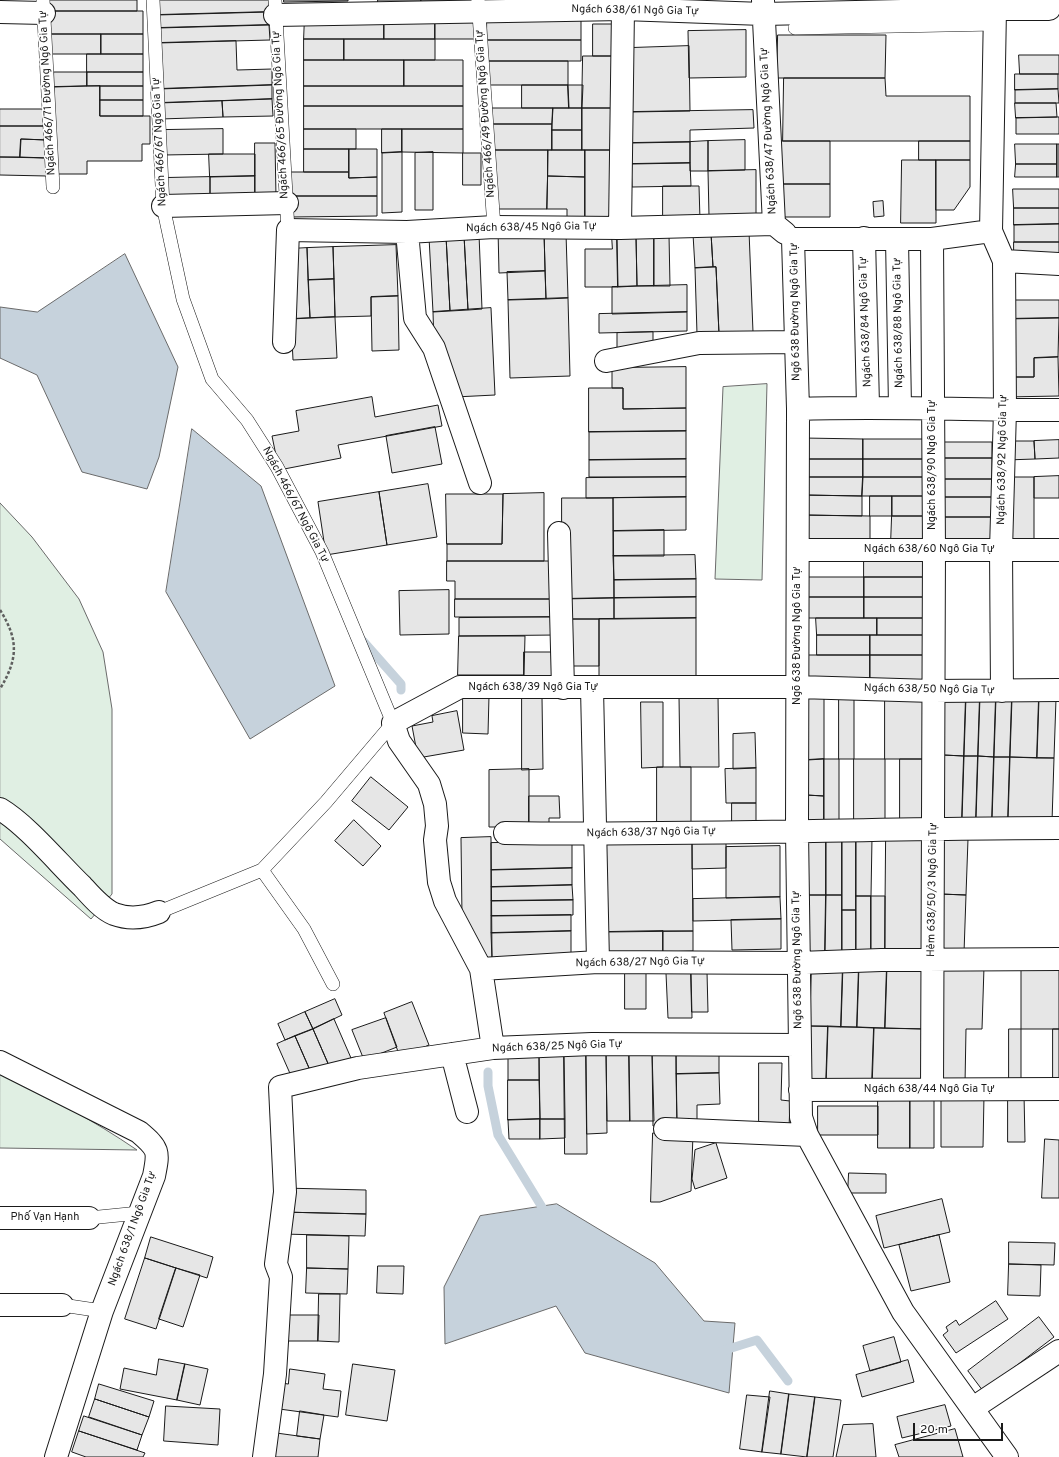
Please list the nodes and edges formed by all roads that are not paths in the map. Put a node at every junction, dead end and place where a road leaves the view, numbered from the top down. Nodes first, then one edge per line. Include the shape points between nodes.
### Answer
1 (154, 0) edge
2 (1050, 0) edge
3 (567, 5) edge
4 (963, 5) edge
5 (44, 6) edge
6 (479, 6) edge
7 (275, 7) edge
8 (763, 7) edge
9 (623, 9) junction
10 (0, 12) edge
11 (834, 14) edge
12 (996, 17) junction
13 (795, 28) dead end
14 (53, 186) dead end
15 (287, 203) junction
16 (162, 206) junction
17 (774, 224) junction
18 (494, 227) junction
19 (620, 228) junction
20 (288, 230) junction
21 (991, 231) junction
22 (407, 232) junction
23 (864, 238) junction
24 (793, 239) junction
25 (897, 239) junction
26 (932, 239) junction
27 (1004, 261) junction
28 (1059, 264) edge
29 (284, 342) dead end
30 (796, 342) junction
31 (606, 361) dead end
32 (868, 406) junction
33 (900, 407) junction
34 (798, 409) junction
35 (933, 409) junction
36 (1005, 410) junction
37 (1059, 410) edge
38 (480, 483) dead end
39 (559, 533) dead end
40 (934, 549) junction
41 (798, 550) junction
42 (1001, 550) junction
43 (1059, 550) edge
44 (798, 687) junction
45 (563, 688) junction
46 (592, 688) junction
47 (1059, 690) edge
48 (933, 691) junction
49 (1002, 691) junction
50 (393, 723) junction
51 (0, 809) edge
52 (934, 828) junction
53 (1059, 828) edge
54 (797, 831) junction
55 (505, 833) dead end
56 (595, 834) junction
57 (262, 870) junction
58 (158, 912) joint
59 (1059, 960) edge
60 (932, 961) junction
61 (598, 962) junction
62 (799, 963) junction
63 (481, 969) junction
64 (333, 984) dead end
65 (799, 1045) junction
66 (493, 1048) junction
67 (452, 1054) junction
68 (0, 1062) edge
69 (932, 1089) junction
70 (1059, 1089) edge
71 (800, 1090) junction
72 (467, 1112) dead end
73 (665, 1129) dead end
74 (807, 1136) junction
75 (139, 1213) junction
76 (0, 1218) edge
77 (90, 1218) joint
78 (0, 1304) edge
79 (62, 1305) joint
80 (102, 1311) junction
81 (1059, 1351) edge
82 (973, 1408) junction
83 (56, 1457) edge
84 (264, 1457) edge
85 (1007, 1457) edge

1 - 16 lane, Ngách 466/67 Ngô Gia Tự
2 - 12 street via 1049,9
3 - 6 street, Ngách 638/61 Ngô Gia Tự
3 - 9 street, Ngách 638/61 Ngô Gia Tự
4 - 11 street, Ngách 638/61 Ngô Gia Tự
4 - 12 street, Ngách 638/61 Ngô Gia Tự
5 - 10 street
5 - 14 lane, Ngách 466/71 Đường Ngô Gia Tự
6 - 7 street, Ngách 638/61 Ngô Gia Tự
6 - 18 lane, Ngách 466/49 Đường Ngô Gia Tự
7 - 15 lane, Ngách 466/65 Đường Ngô Gia Tự
8 - 9 street, Ngách 638/61 Ngô Gia Tự
8 - 11 street, Ngách 638/61 Ngô Gia Tự
8 - 17 street, Ngách 638/47 Đường Ngô Gia Tự
9 - 19 street
11 - 12 lane
11 - 13 lane
12 - 21 street
15 - 16 street
15 - 20 lane, Ngách 466/65 Đường Ngô Gia Tự
16 - 50 lane, Ngách 466/67 Ngô Gia Tự via 183,298 212,379 247,420 277,468 318,545
17 - 19 street, Ngách 638/45 Ngô Gia Tự
17 - 24 street, Ngách 638/47 Đường Ngô Gia Tự
18 - 19 street, Ngách 638/45 Ngô Gia Tự
18 - 22 street, Ngách 638/45 Ngô Gia Tự
20 - 22 street, Ngách 638/45 Ngô Gia Tự
20 - 29 street
21 - 26 street, Ngõ 638 Đường Ngô Gia Tự
21 - 27 street, Ngách 638/92 Ngô Gia Tự
22 - 38 street via 415,318 434,348
23 - 24 street, Ngõ 638 Đường Ngô Gia Tự
23 - 25 street, Ngõ 638 Đường Ngô Gia Tự
23 - 32 street, Ngách 638/84 Ngô Gia Tự
24 - 30 street, Ngõ 638 Đường Ngô Gia Tự
25 - 26 street, Ngõ 638 Đường Ngô Gia Tự
25 - 33 street, Ngách 638/88 Ngô Gia Tự
26 - 35 street, Ngách 638/90 Ngô Gia Tự
27 - 28 street
27 - 36 street, Ngách 638/92 Ngô Gia Tự
30 - 31 street via 699,343
30 - 34 street, Ngõ 638 Đường Ngô Gia Tự
32 - 33 street
32 - 34 street
33 - 35 street
34 - 41 street, Ngõ 638 Đường Ngô Gia Tự
35 - 36 street
35 - 40 street, Ngách 638/90 Ngô Gia Tự
36 - 37 street
36 - 42 street, Ngách 638/92 Ngô Gia Tự
39 - 45 street
40 - 41 street, Ngách 638/60 Ngô Gia Tự
40 - 42 street, Ngách 638/60 Ngô Gia Tự
40 - 48 street, Ngách 638/90 Ngô Gia Tự
41 - 44 street, Ngõ 638 Đường Ngô Gia Tự
42 - 43 street, Ngách 638/60 Ngô Gia Tự
42 - 49 street, Ngách 638/92 Ngô Gia Tự
44 - 46 street, Ngách 638/39 Ngô Gia Tự
44 - 48 street, Ngách 638/50 Ngô Gia Tự
44 - 54 street, Ngõ 638 Đường Ngô Gia Tự
45 - 46 street, Ngách 638/39 Ngô Gia Tự
45 - 50 street, Ngách 638/39 Ngô Gia Tự via 460,687
46 - 56 street
47 - 49 street, Ngách 638/50 Ngô Gia Tự
48 - 49 street, Ngách 638/50 Ngô Gia Tự
48 - 52 street, Hẻm 638/50/3 Ngô Gia Tự
50 - 57 lane, Ngách 638/39 Ngô Gia Tự via 326,802
50 - 63 street, Ngách 466/67 Ngô Gia Tự via 399,741 429,784 435,804 439,882
51 - 58 street via 18,823 93,898 113,913 144,918
52 - 53 street, Ngách 638/37 Ngô Gia Tự
52 - 54 street, Ngách 638/37 Ngô Gia Tự
52 - 60 street, Hẻm 638/50/3 Ngô Gia Tự
54 - 56 street, Ngách 638/37 Ngô Gia Tự
54 - 62 street, Ngõ 638 Đường Ngô Gia Tự
55 - 56 street, Ngách 638/37 Ngô Gia Tự
56 - 61 street
57 - 58 lane, Ngách 638/39 Ngô Gia Tự
57 - 64 lane via 304,929
59 - 60 street, Ngách 638/27 Ngô Gia Tự
60 - 62 street, Ngách 638/27 Ngô Gia Tự
60 - 69 street, Hẻm 638/50/3 Ngô Gia Tự
61 - 62 street, Ngách 638/27 Ngô Gia Tự
61 - 63 street, Ngách 638/27 Ngô Gia Tự
62 - 65 street, Ngõ 638 Đường Ngô Gia Tự
63 - 66 street, Ngách 466/67 Ngô Gia Tự
65 - 66 street, Ngách 638/25 Ngô Gia Tự via 592,1044
65 - 71 street, Ngõ 638 Đường Ngô Gia Tự
66 - 67 street, Ngách 638/25 Ngô Gia Tự
67 - 72 street
67 - 84 street, Ngách 638/25 Ngô Gia Tự via 358,1068 280,1087 285,1192 276,1264 281,1277 275,1374
68 - 75 street, Ngách 638/1 Ngô Gia Tự via 139,1132 153,1144 158,1156 154,1176
69 - 70 street, Ngách 638/44 Ngô Gia Tự
69 - 71 street, Ngách 638/44 Ngô Gia Tự
71 - 74 street, Ngõ 638 Đường Ngô Gia Tự via 801,1117
73 - 74 street
74 - 82 street, Ngõ 638 Đường Ngô Gia Tự via 903,1312
75 - 77 lane
75 - 80 street, Ngách 638/1 Ngô Gia Tự
76 - 77 street, Phố Vạn Hạnh
78 - 79 street
79 - 80 lane
80 - 83 street, Ngách 638/1 Ngô Gia Tự
81 - 82 street
82 - 85 street, Ngõ 638 Đường Ngô Gia Tự

